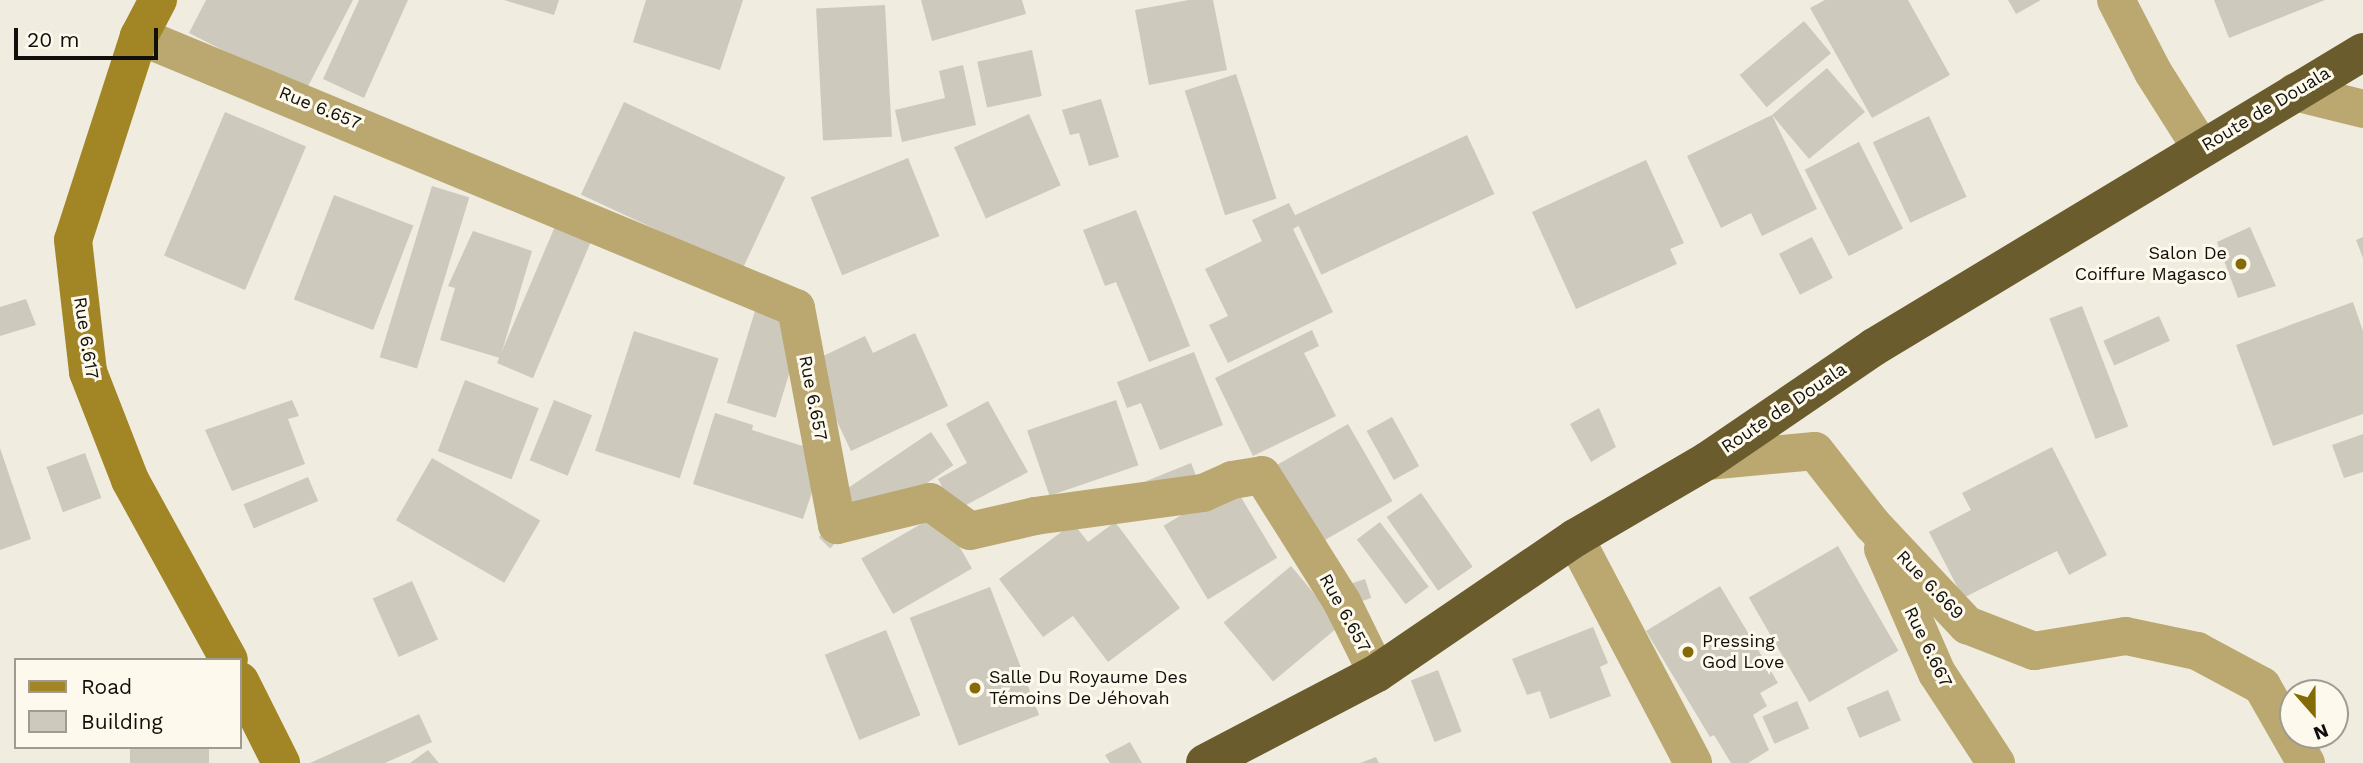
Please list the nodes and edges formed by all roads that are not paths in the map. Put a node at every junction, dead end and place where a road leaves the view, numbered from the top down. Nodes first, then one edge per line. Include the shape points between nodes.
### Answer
1 (158, 0) edge
2 (2116, 0) edge
3 (139, 36) junction
4 (2363, 52) edge
5 (2295, 92) junction
6 (2363, 109) edge
7 (2201, 148) junction
8 (1707, 461) junction
9 (1872, 524) junction
10 (1575, 538) junction
11 (228, 658) edge
12 (1377, 673) junction
13 (242, 685) edge
14 (281, 763) edge
15 (1205, 763) edge
16 (1693, 763) edge
17 (1996, 763) edge
18 (2306, 763) edge

1 - 3 street, Rue 6.617
2 - 7 street via 2153,72
3 - 11 street, Rue 6.617 via 74,240 88,372 130,480
3 - 12 street, Rue 6.657 via 796,308 837,526 930,502 970,531 1035,516 1203,492 1231,480 1262,475 1342,602
4 - 5 highway, Route de Douala
5 - 6 street
5 - 7 highway, Route de Douala
7 - 8 highway, Route de Douala via 1874,347
8 - 9 street, Rue 6.669 via 1815,451
8 - 10 highway, Route de Douala
9 - 17 street, Rue 6.667 via 1937,673
9 - 18 street, Rue 6.669 via 1967,625 2034,651 2126,636 2197,651 2262,686
10 - 12 highway, Route de Douala
10 - 16 street
12 - 15 highway, Route de Douala
13 - 14 street

